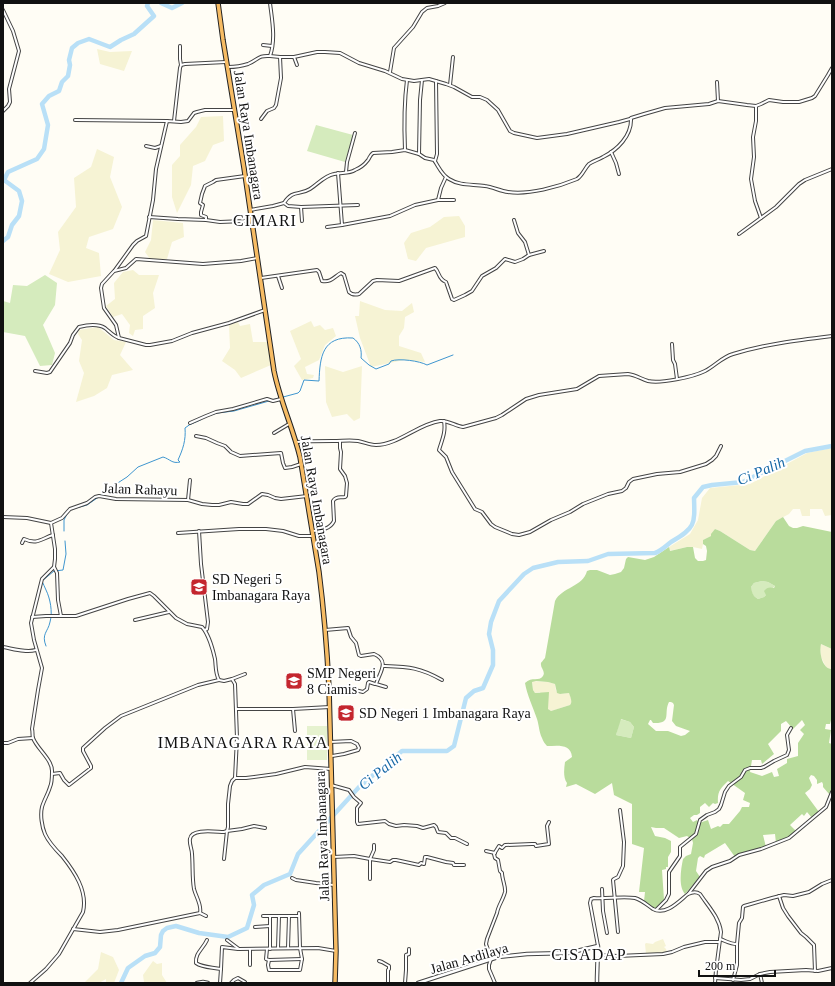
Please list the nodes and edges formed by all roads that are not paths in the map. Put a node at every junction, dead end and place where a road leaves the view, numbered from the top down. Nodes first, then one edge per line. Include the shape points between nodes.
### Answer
1 (218, 3) edge
2 (270, 3) edge
3 (445, 3) edge
4 (3, 10) edge
5 (263, 45) dead end
6 (180, 46) dead end
7 (272, 46) junction
8 (270, 56) junction
9 (294, 56) junction
10 (280, 57) junction
11 (453, 57) dead end
12 (227, 64) junction
13 (296, 64) dead end
14 (181, 65) junction
15 (832, 68) edge
16 (390, 72) junction
17 (407, 80) junction
18 (422, 80) junction
19 (436, 81) junction
20 (717, 82) dead end
21 (450, 85) junction
22 (718, 101) junction
23 (756, 106) junction
24 (235, 110) junction
25 (3, 111) edge
26 (630, 118) junction
27 (261, 119) dead end
28 (75, 120) dead end
29 (167, 121) junction
30 (174, 121) junction
31 (355, 133) dead end
32 (146, 146) dead end
33 (161, 146) junction
34 (405, 150) junction
35 (611, 152) junction
36 (419, 154) junction
37 (435, 161) junction
38 (832, 169) edge
39 (346, 172) junction
40 (338, 173) junction
41 (619, 174) dead end
42 (245, 176) junction
43 (446, 176) junction
44 (438, 200) junction
45 (454, 200) dead end
46 (284, 203) junction
47 (358, 205) dead end
48 (341, 206) junction
49 (301, 207) junction
50 (250, 210) junction
51 (149, 218) junction
52 (761, 218) junction
53 (206, 220) junction
54 (252, 220) junction
55 (514, 220) dead end
56 (302, 221) dead end
57 (342, 225) junction
58 (327, 227) dead end
59 (739, 234) dead end
60 (544, 251) dead end
61 (530, 255) junction
62 (257, 258) junction
63 (114, 271) junction
64 (278, 276) junction
65 (260, 278) junction
66 (282, 288) dead end
67 (265, 310) junction
68 (832, 336) edge
69 (119, 338) junction
70 (672, 344) dead end
71 (35, 371) dead end
72 (678, 379) junction
73 (281, 398) junction
74 (444, 421) junction
75 (190, 423) dead end
76 (290, 423) junction
77 (274, 433) dead end
78 (196, 436) dead end
79 (340, 441) junction
80 (296, 442) junction
81 (721, 446) dead end
82 (301, 464) junction
83 (190, 480) dead end
84 (306, 496) junction
85 (188, 500) junction
86 (3, 517) edge
87 (51, 523) junction
88 (312, 531) junction
89 (199, 532) junction
90 (178, 533) dead end
91 (53, 535) junction
92 (313, 536) junction
93 (22, 543) dead end
94 (54, 567) junction
95 (169, 612) junction
96 (61, 616) junction
97 (32, 617) junction
98 (135, 620) dead end
99 (205, 630) junction
100 (325, 630) junction
101 (3, 646) edge
102 (36, 650) junction
103 (383, 666) junction
104 (246, 674) dead end
105 (219, 680) junction
106 (232, 680) junction
107 (442, 680) dead end
108 (376, 684) junction
109 (386, 687) dead end
110 (330, 692) junction
111 (330, 707) junction
112 (236, 709) junction
113 (293, 709) junction
114 (791, 728) dead end
115 (294, 731) dead end
116 (34, 738) junction
117 (3, 742) edge
118 (330, 742) junction
119 (331, 756) junction
120 (331, 769) junction
121 (52, 774) junction
122 (234, 778) junction
123 (331, 785) junction
124 (832, 792) edge
125 (620, 810) dead end
126 (549, 822) dead end
127 (265, 828) dead end
128 (227, 831) junction
129 (467, 844) dead end
130 (374, 845) dead end
131 (486, 851) dead end
132 (496, 853) junction
133 (333, 857) junction
134 (224, 859) dead end
135 (370, 859) junction
136 (464, 865) dead end
137 (292, 878) dead end
138 (370, 879) dead end
139 (832, 880) edge
140 (334, 885) junction
141 (602, 889) dead end
142 (688, 894) junction
143 (779, 896) junction
144 (603, 898) junction
145 (614, 898) junction
146 (656, 910) junction
147 (200, 913) junction
148 (299, 913) dead end
149 (206, 916) dead end
150 (263, 916) dead end
151 (270, 916) junction
152 (279, 916) junction
153 (289, 916) junction
154 (299, 916) junction
155 (270, 926) junction
156 (255, 927) dead end
157 (73, 929) junction
158 (618, 932) dead end
159 (607, 933) dead end
160 (720, 939) junction
161 (207, 940) dead end
162 (227, 940) dead end
163 (719, 942) junction
164 (231, 943) junction
165 (737, 944) junction
166 (598, 946) junction
167 (228, 948) junction
168 (278, 948) junction
169 (288, 948) junction
170 (300, 948) junction
171 (239, 949) junction
172 (250, 949) junction
173 (268, 949) junction
174 (409, 949) dead end
175 (336, 951) junction
176 (598, 955) junction
177 (491, 959) junction
178 (268, 960) junction
179 (302, 960) junction
180 (379, 961) dead end
181 (250, 964) dead end
182 (832, 968) edge
183 (221, 969) junction
184 (815, 971) junction
185 (760, 974) junction
186 (715, 978) junction
187 (750, 979) junction
188 (733, 980) junction
189 (245, 982) dead end
190 (30, 983) edge
191 (197, 983) edge
192 (208, 983) edge
193 (220, 983) edge
194 (231, 983) edge
195 (335, 983) edge
196 (388, 983) edge
197 (405, 983) edge
198 (418, 983) edge
199 (495, 983) edge
200 (597, 983) edge
201 (715, 983) edge
202 (752, 983) edge
203 (762, 983) edge

1 - 12 highway, Jalan Raya Imbanagara
2 - 7 street via 273,20
3 - 16 street via 422,12 394,48
4 - 25 street via 19,51 10,87 10,104
5 - 7 street
6 - 14 street
7 - 8 street
8 - 10 street
8 - 12 street via 259,57 248,64 238,66
9 - 10 street
9 - 13 street
9 - 16 street via 318,52 340,53 359,63
10 - 27 street via 281,78 276,105
11 - 21 street
12 - 14 street
12 - 24 highway, Jalan Raya Imbanagara
14 - 30 street
15 - 23 street via 812,98 799,102 769,100
16 - 17 street
17 - 18 street
17 - 34 street
18 - 19 street
18 - 36 street
19 - 21 street
19 - 37 street
20 - 22 street
21 - 26 street via 472,97 484,98 498,110 510,131 533,138 567,134
22 - 23 street
22 - 26 street via 665,108
23 - 52 street via 751,179
24 - 30 street via 201,111 194,113 188,121
24 - 42 highway, Jalan Raya Imbanagara
26 - 35 street via 631,127 626,136
28 - 29 street
29 - 30 street
29 - 33 street
31 - 39 street via 346,162
32 - 33 street
33 - 51 street
34 - 36 street
34 - 39 street via 373,153 362,166
35 - 41 street
35 - 43 street via 589,164 577,179 548,189 509,192 463,184
36 - 37 street
37 - 43 street
38 - 52 street via 798,184 778,206
39 - 40 street
40 - 46 street via 329,175 309,190 292,194
40 - 48 street
42 - 50 highway, Jalan Raya Imbanagara
42 - 53 street via 216,180 205,186 200,203 203,204 201,215 206,217
43 - 44 street
44 - 45 street
44 - 57 street via 411,206 390,216
46 - 49 street via 288,206
46 - 50 street
47 - 48 street
48 - 49 street
48 - 57 street
49 - 56 street
50 - 54 highway, Jalan Raya Imbanagara
51 - 53 street
51 - 63 street via 146,236 133,245
52 - 59 street
53 - 54 street
54 - 62 highway, Jalan Raya Imbanagara
55 - 61 street
57 - 58 street
60 - 61 street
61 - 64 street via 515,262 503,260 496,268 482,276 472,291 454,300 446,282 441,280 434,268 401,280 373,281 356,295 349,292 343,273 325,282 317,270
62 - 63 street via 203,264 136,259 126,268
62 - 65 highway, Jalan Raya Imbanagara
63 - 69 street via 102,284 101,290 104,308 116,325
64 - 65 street
64 - 66 street
65 - 67 highway, Jalan Raya Imbanagara
67 - 69 street via 167,343 146,345
67 - 73 highway, Jalan Raya Imbanagara via 274,371
68 - 72 street via 779,343 731,354 705,371
69 - 71 street via 100,326 78,328 50,372
70 - 72 street
72 - 74 street via 653,382 633,374 605,375 577,389 526,399 493,419 463,427
73 - 75 street via 216,412
73 - 76 highway, Jalan Raya Imbanagara
74 - 79 street via 377,445
74 - 81 street via 444,433 439,450 446,457 461,487 475,509 482,512 491,524 515,534 530,532 583,504 622,491 633,479 680,472 706,464 716,456
76 - 77 street
76 - 80 highway, Jalan Raya Imbanagara
78 - 82 street via 225,446 240,456 281,453 285,468
79 - 80 street
79 - 88 street via 340,469 347,483 346,497 334,499 332,525 326,529
80 - 82 highway, Jalan Raya Imbanagara
82 - 84 highway, Jalan Raya Imbanagara
83 - 85 street
84 - 85 street, Jalan Rahayu via 281,499 262,494 250,503 231,502 219,505
84 - 88 highway, Jalan Raya Imbanagara
85 - 87 street, Jalan Rahayu via 116,499 100,496 70,509 62,518
86 - 87 street
87 - 91 street
88 - 92 highway, Jalan Raya Imbanagara
89 - 90 street
89 - 92 street via 266,529
89 - 99 street via 208,622
91 - 93 street via 35,542 24,539
91 - 94 street
92 - 100 highway, Jalan Raya Imbanagara
94 - 96 street
94 - 97 street via 42,580
95 - 96 street via 148,593 80,615
95 - 98 street
95 - 99 street via 182,622
96 - 97 street
97 - 102 street
99 - 105 street via 214,654
100 - 103 street via 348,628 360,656 377,655
100 - 110 highway, Jalan Raya Imbanagara
101 - 102 street via 27,651
102 - 116 street via 42,671 32,729
103 - 107 street via 411,668
103 - 108 street
104 - 106 street
105 - 106 street
105 - 121 street via 196,686 114,720 84,748 91,768 69,785 60,773
106 - 112 street via 236,686
108 - 109 street
108 - 110 street via 369,682 363,692
110 - 111 highway, Jalan Raya Imbanagara
111 - 113 street
111 - 118 highway, Jalan Raya Imbanagara
112 - 113 street
112 - 122 street
113 - 115 street
114 - 146 street via 787,735 787,756 761,768 747,769 741,778 729,786 719,809 700,820 696,834 680,847 680,856 669,872 668,898
116 - 117 street via 18,738 8,743
116 - 121 street via 50,762
118 - 119 highway, Jalan Raya Imbanagara
118 - 119 street via 351,742 357,744 358,748 356,751
119 - 120 highway, Jalan Raya Imbanagara
120 - 122 street via 305,767 276,774
120 - 123 highway, Jalan Raya Imbanagara
121 - 157 street via 50,788 42,808 42,819 46,835 82,888 84,909
122 - 128 street via 230,786
123 - 129 street via 348,789 361,803 357,808 358,824 385,821 396,826 423,828 434,825 438,832 446,833 451,838
123 - 133 highway, Jalan Raya Imbanagara
124 - 142 street via 826,807 789,838 712,867
125 - 145 street via 624,842 623,866 618,877 613,880
126 - 132 street via 549,844 502,848 499,846
127 - 128 street via 254,826
128 - 134 street
128 - 147 street via 199,832 190,836 194,889
130 - 135 street
131 - 132 street
132 - 177 street via 495,858 498,860 506,890 487,939
133 - 135 street via 354,856
133 - 140 highway, Jalan Raya Imbanagara
135 - 136 street via 390,862 396,860 419,865 424,864 427,857 454,865
135 - 138 street
137 - 140 street
139 - 143 street via 809,892
140 - 175 highway, Jalan Raya Imbanagara
141 - 144 street
142 - 146 street via 667,910
142 - 160 street via 700,894 715,916 720,928
143 - 165 street via 744,906
143 - 184 street via 788,916 814,945
144 - 145 street
144 - 159 street
144 - 166 street via 594,898 590,901
145 - 146 street via 636,899
145 - 158 street
147 - 149 street
147 - 157 street via 118,930 100,932
148 - 154 street
150 - 151 street
151 - 152 street
151 - 155 street
152 - 153 street
152 - 168 street
153 - 154 street
153 - 169 street
154 - 170 street
155 - 156 street
155 - 173 street
157 - 190 street via 59,954
160 - 163 street
160 - 165 street
161 - 183 street via 198,953 196,963 204,967
162 - 164 street
163 - 176 street via 706,942 662,954
163 - 186 street
164 - 167 street
164 - 171 street
165 - 188 street via 737,965
166 - 176 street
166 - 177 street, Jalan Ardilaya via 568,953 527,954
167 - 171 street
167 - 183 street via 222,948
168 - 169 street
168 - 173 street
169 - 170 street
170 - 175 street
170 - 179 street
171 - 172 street
172 - 173 street
172 - 181 street
173 - 178 street
174 - 197 street via 409,954 406,955
175 - 195 highway, Jalan Raya Imbanagara
176 - 200 street
177 - 198 street, Jalan Ardilaya
177 - 199 street via 489,969
178 - 179 street
178 - 179 street via 269,970 296,971 301,969
180 - 196 street via 389,968
182 - 184 street
183 - 193 street
184 - 185 street via 775,971
185 - 187 street
185 - 203 street
186 - 188 street
186 - 201 street
187 - 188 street
187 - 202 street
189 - 194 street via 238,978
191 - 192 street

